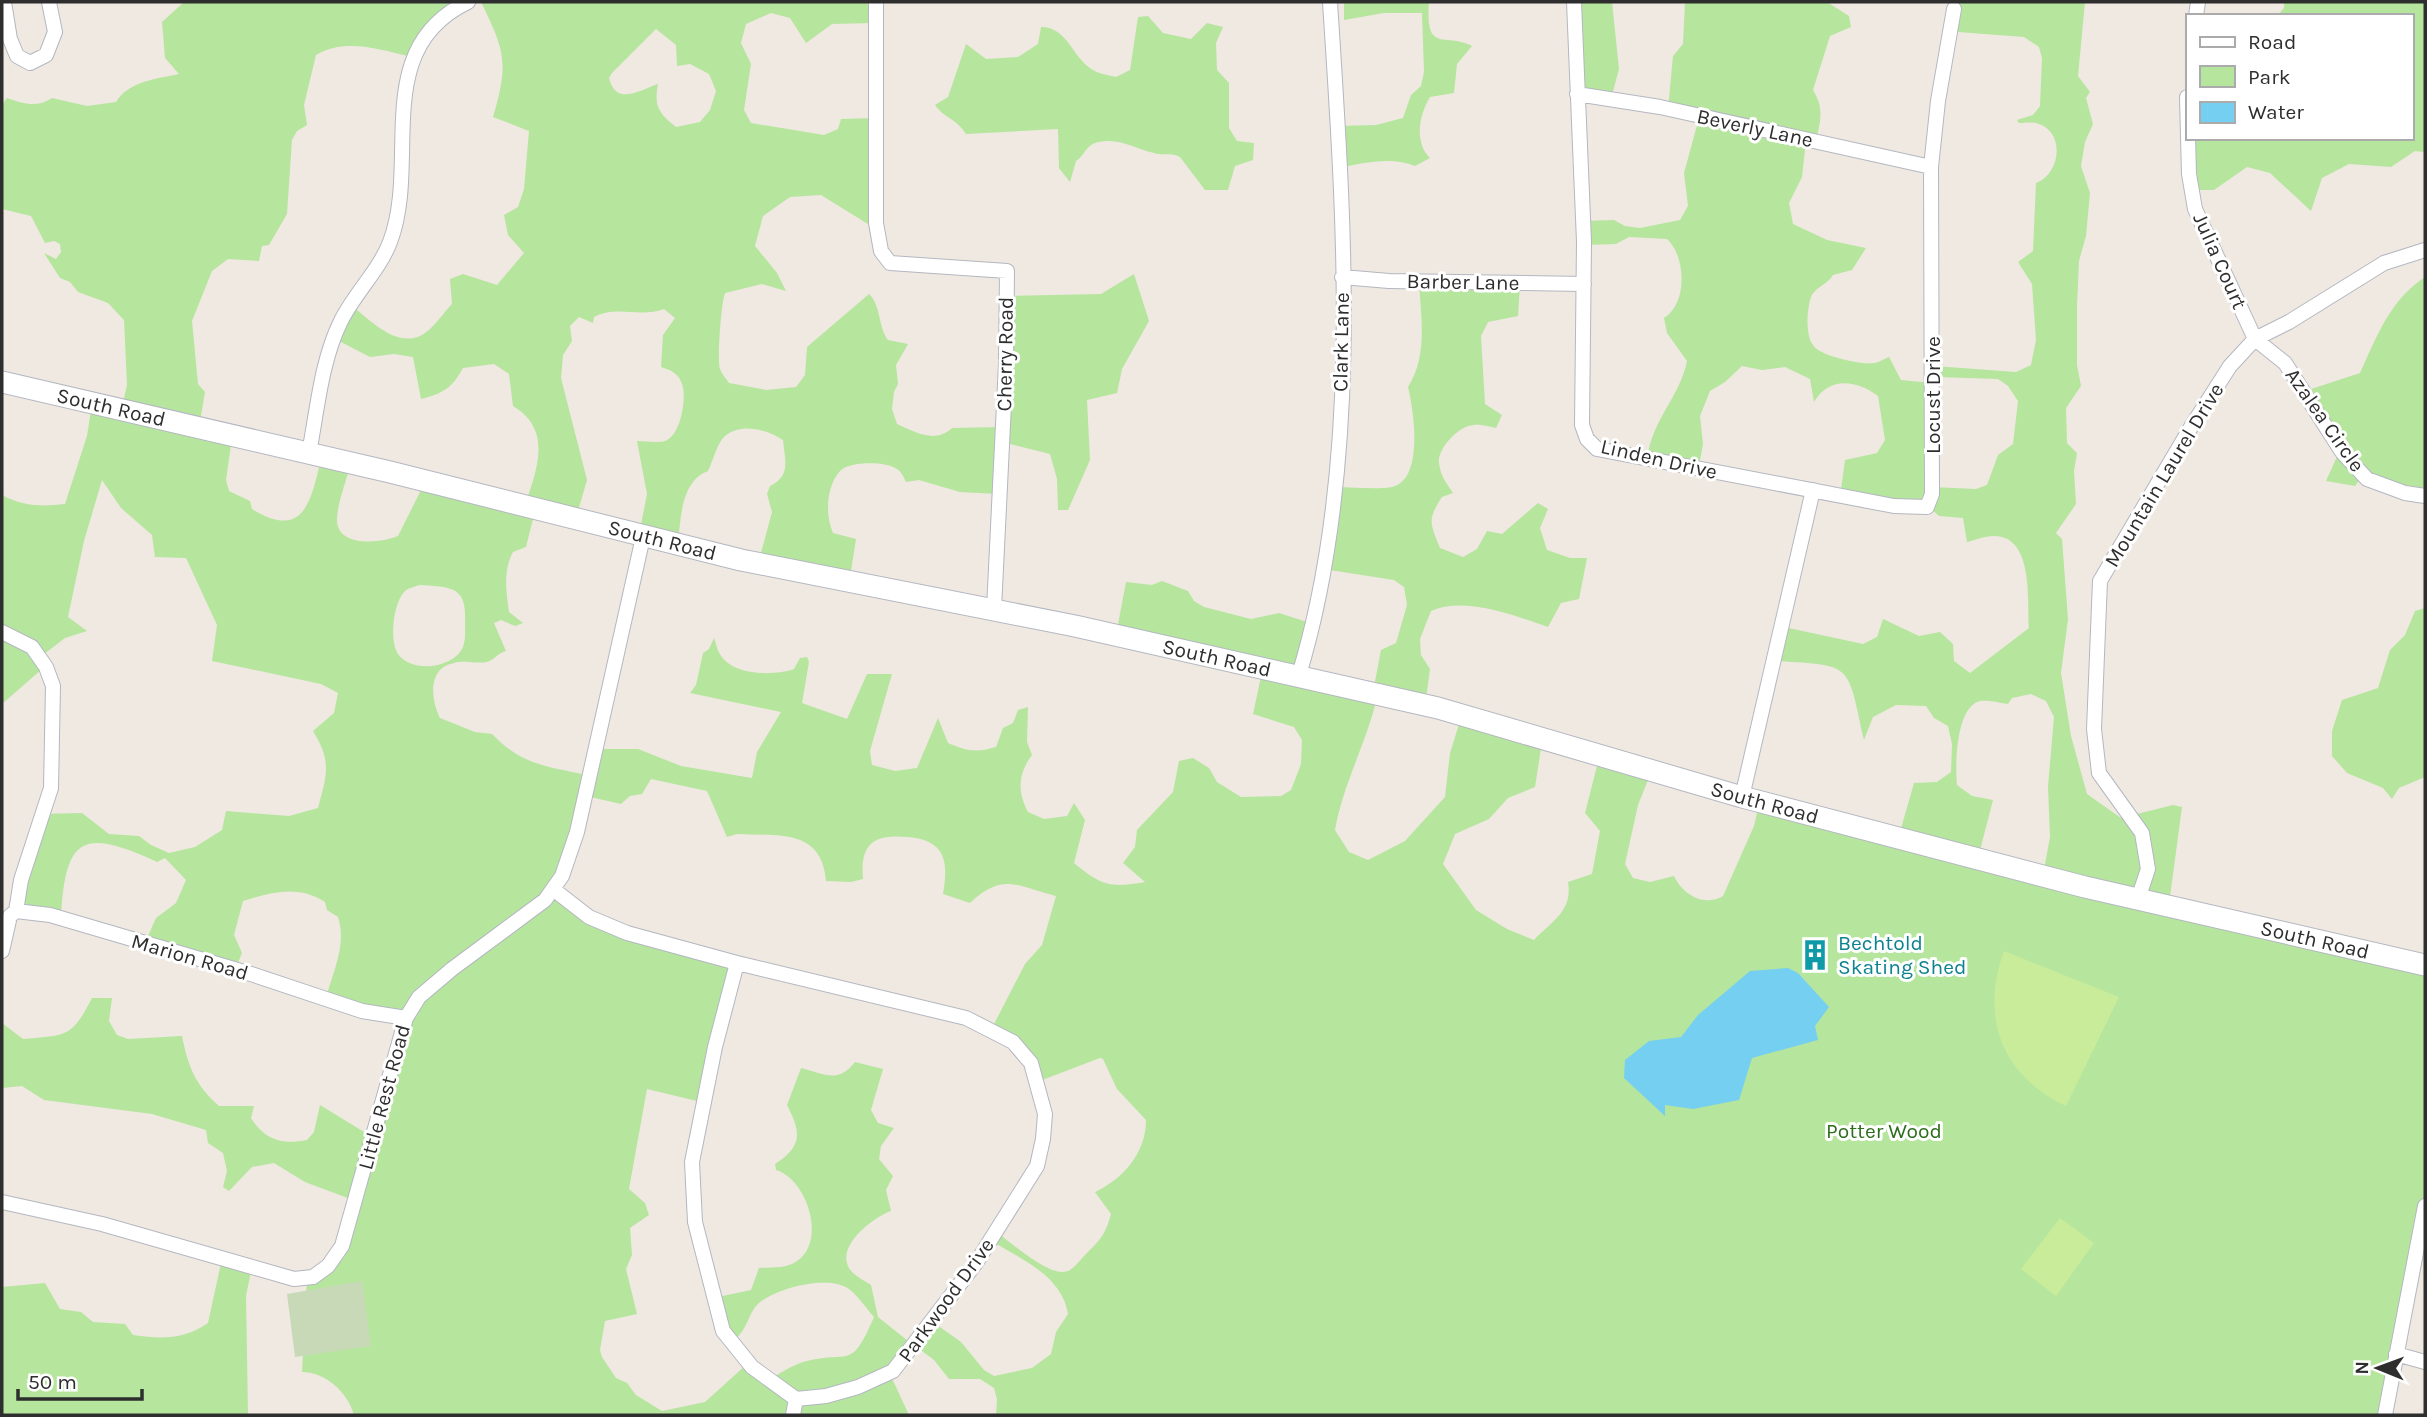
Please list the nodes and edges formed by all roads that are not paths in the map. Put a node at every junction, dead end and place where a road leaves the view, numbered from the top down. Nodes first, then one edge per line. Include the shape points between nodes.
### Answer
1 (3, 2) edge
2 (49, 2) edge
3 (468, 2) edge
4 (876, 2) edge
5 (1330, 2) edge
6 (1574, 2) edge
7 (1954, 9) dead end
8 (1577, 94) junction
9 (2188, 140) edge
10 (1931, 167) junction
11 (2425, 250) edge
12 (1342, 277) junction
13 (1584, 284) junction
14 (2255, 339) junction
15 (2, 382) edge
16 (309, 453) junction
17 (1813, 491) junction
18 (2425, 496) edge
19 (643, 537) junction
20 (994, 609) junction
21 (2, 632) edge
22 (1298, 678) junction
23 (1742, 797) junction
24 (553, 889) junction
25 (2138, 899) junction
26 (16, 911) junction
27 (2, 951) edge
28 (737, 963) junction
29 (2425, 965) edge
30 (406, 1017) junction
31 (2, 1202) edge
32 (2425, 1206) edge
33 (2396, 1354) junction
34 (2425, 1362) edge
35 (796, 1399) junction
36 (793, 1415) edge
37 (2385, 1415) edge

1 - 2 street via 17,56 30,63 46,55 55,32
3 - 16 street via 450,10 430,29 415,54 402,113 400,211 390,244 339,326
4 - 20 street, Cherry Road via 876,223 881,251 890,263 1007,271
5 - 12 street, Clark Lane via 1343,218
6 - 8 street, Linden Drive
7 - 10 street
8 - 10 street, Beverly Lane via 1660,107
8 - 13 street, Linden Drive
9 - 14 street, Julia Court via 2195,209
10 - 17 street, Locust Drive via 1934,437 1930,499 1927,507 1894,506
11 - 14 street via 2384,263
12 - 13 street, Barber Lane
12 - 22 street, Clark Lane via 1336,492
13 - 17 street, Linden Drive via 1582,425 1597,449
14 - 18 street, Azalea Circle via 2285,363 2342,452 2367,479
14 - 25 street, Mountain Laurel Drive via 2230,366 2100,581 2094,729 2099,773 2142,833 2148,869
15 - 16 street, South Road
16 - 19 street, South Road
17 - 23 street
19 - 20 street, South Road
19 - 24 street, Little Rest Road via 577,832 562,877
20 - 22 street, South Road
21 - 26 street via 32,648 53,686 51,788 24,869
22 - 23 street, South Road via 1438,708
23 - 25 street, South Road
24 - 28 street, Parkwood Drive via 589,916 627,933
24 - 30 street, Little Rest Road via 545,900 419,997
25 - 29 street, South Road
26 - 27 street via 10,916
26 - 30 street, Marion Road via 50,915 362,1011
28 - 35 street via 692,1162 695,1222 723,1331 752,1367
28 - 35 street, Parkwood Drive via 930,1008 992,1029 1013,1042 1031,1063 1045,1114 1043,1139 1030,1177 976,1263 893,1371 827,1396
30 - 31 street, Little Rest Road via 342,1245 328,1266 313,1277 283,1277 102,1224
32 - 33 street
33 - 34 street
33 - 37 street
35 - 36 street

